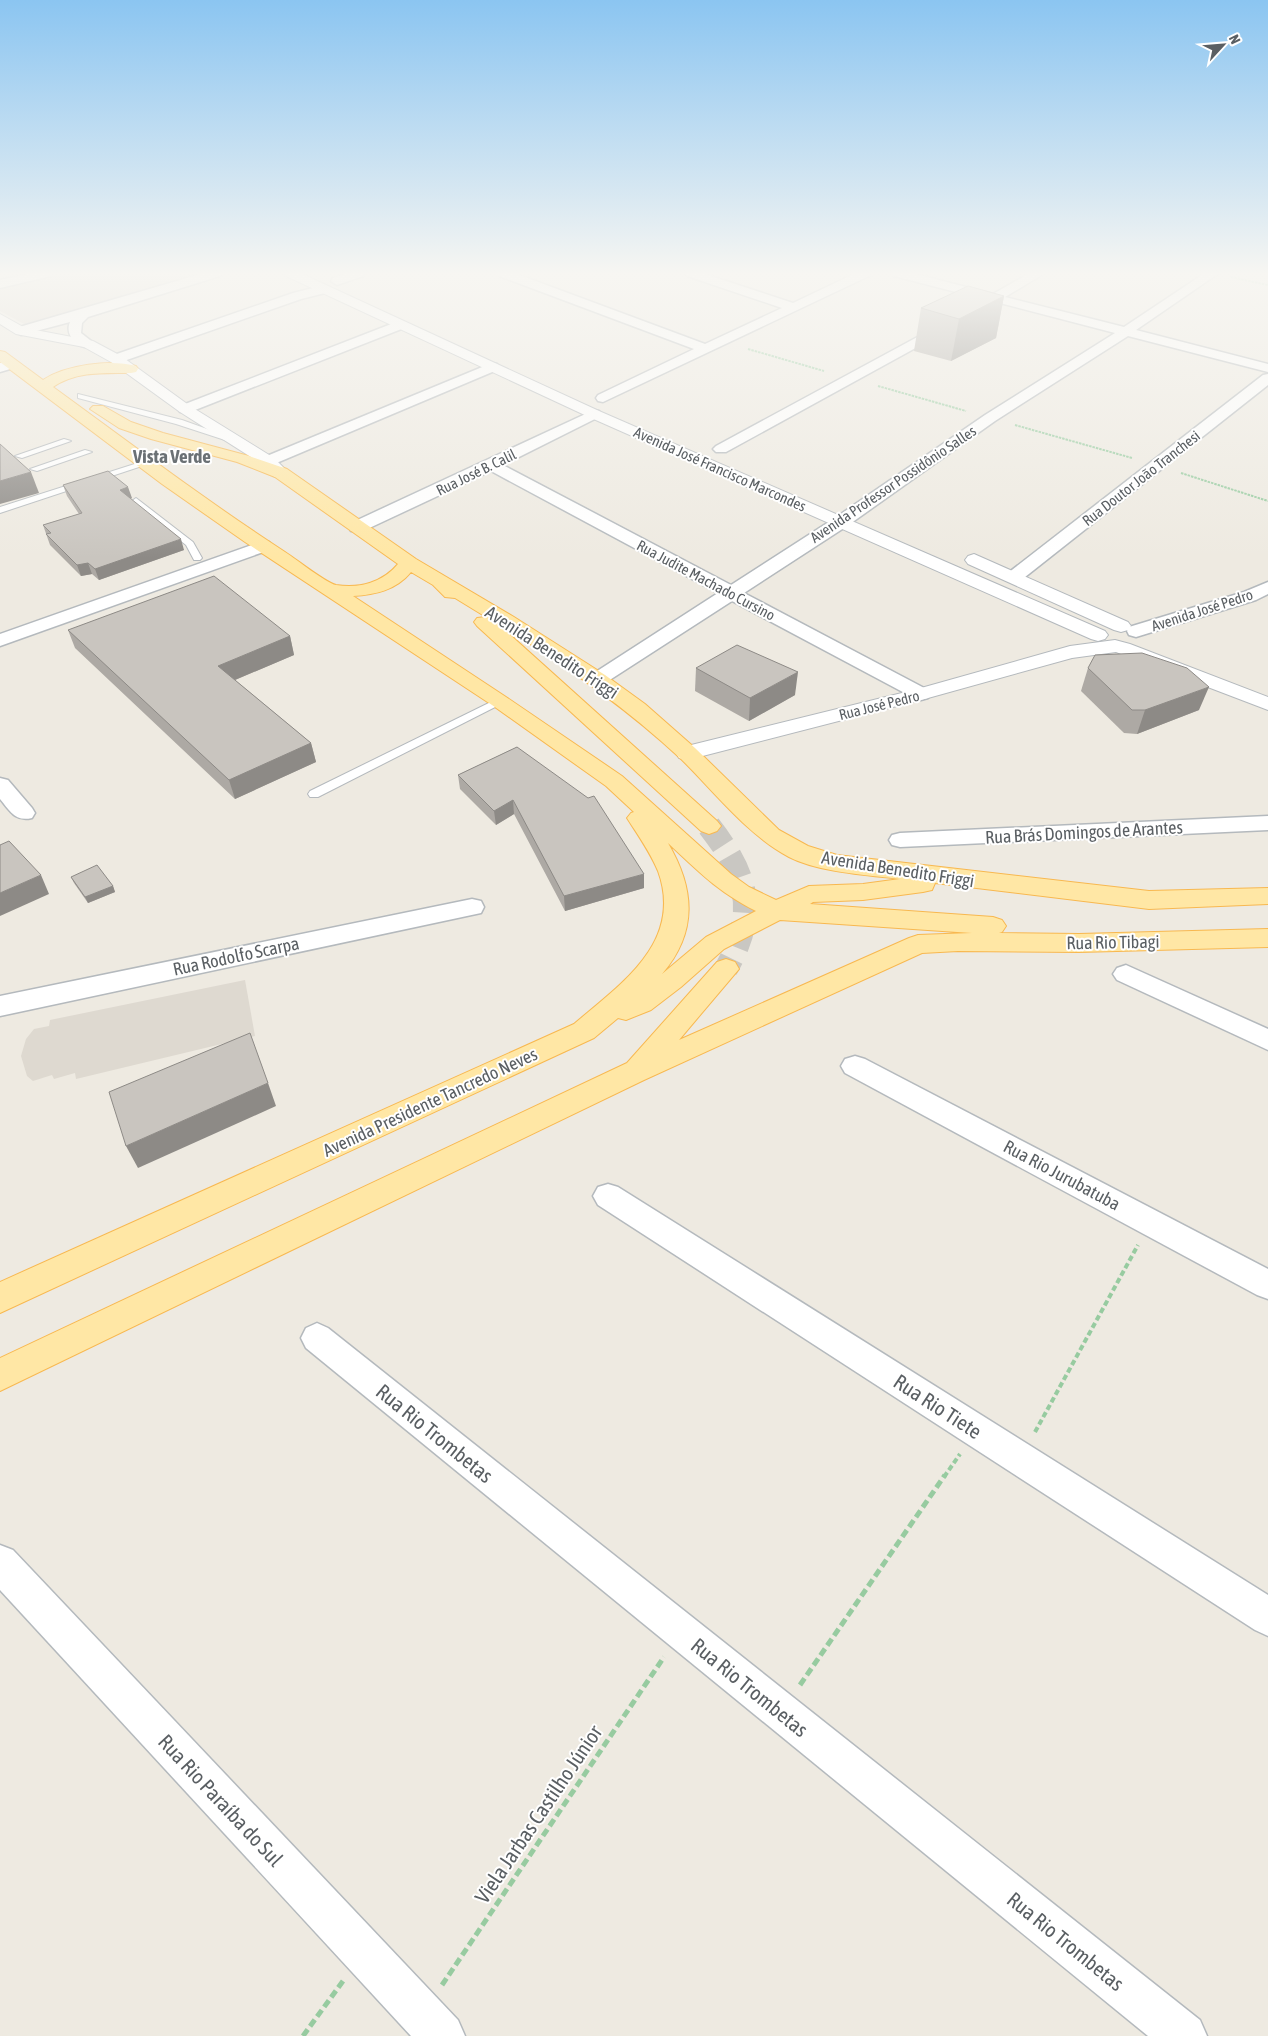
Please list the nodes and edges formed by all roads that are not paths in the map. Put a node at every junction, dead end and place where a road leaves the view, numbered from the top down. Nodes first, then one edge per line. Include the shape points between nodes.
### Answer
1 (24, 368) edge
2 (41, 368) edge
3 (284, 368) edge
4 (490, 368) edge
5 (494, 368) edge
6 (662, 368) edge
7 (868, 368) edge
8 (1068, 368) edge
9 (131, 369) joint
10 (1268, 378) edge
11 (49, 382) junction
12 (81, 396) junction
13 (599, 396) joint
14 (622, 406) dead end
15 (185, 409) junction
16 (594, 414) junction
17 (67, 441) dead end
18 (236, 441) junction
19 (703, 442) dead end
20 (721, 450) junction
21 (88, 452) dead end
22 (19, 456) dead end
23 (740, 458) dead end
24 (148, 463) junction
25 (491, 465) junction
26 (274, 467) junction
27 (34, 469) dead end
28 (136, 501) edge
29 (839, 502) dead end
30 (0, 510) edge
31 (858, 510) junction
32 (876, 518) dead end
33 (841, 522) junction
34 (357, 528) junction
35 (257, 542) junction
36 (959, 553) dead end
37 (197, 558) junction
38 (409, 563) junction
39 (1014, 577) junction
40 (440, 581) junction
41 (1268, 587) edge
42 (331, 590) junction
43 (731, 593) junction
44 (0, 627) edge
45 (1132, 630) junction
46 (0, 640) edge
47 (1109, 642) junction
48 (598, 679) junction
49 (1268, 689) edge
50 (921, 694) junction
51 (499, 701) junction
52 (1268, 704) edge
53 (686, 753) junction
54 (614, 781) junction
55 (0, 786) edge
56 (314, 794) dead end
57 (24, 813) dead end
58 (1268, 823) edge
59 (709, 826) tunnel mouth
60 (900, 840) dead end
61 (961, 879) junction
62 (1268, 896) edge
63 (472, 907) dead end
64 (776, 911) junction
65 (1268, 938) edge
66 (1154, 941) junction
67 (726, 969) tunnel mouth
68 (1126, 974) dead end
69 (0, 1006) edge
70 (584, 1031) junction
71 (1268, 1040) edge
72 (855, 1066) dead end
73 (634, 1072) junction
74 (608, 1196) dead end
75 (1268, 1285) edge
76 (0, 1298) edge
77 (317, 1338) dead end
78 (0, 1375) edge
79 (0, 1563) edge
80 (1268, 1617) edge
81 (432, 2025) edge
82 (1184, 2036) edge

1 - 11 main road
2 - 11 main road
3 - 15 street
4 - 26 street
5 - 16 street, Avenida José Francisco Marcondes
6 - 13 street
7 - 20 street
8 - 31 street, Avenida Professor Possidônio Salles
9 - 11 main road via 93,369
9 - 15 street
10 - 39 street, Rua Doutor João Tranchesi
11 - 12 main road, Avenida Benedito Friggi
11 - 24 main road
12 - 18 lane
12 - 26 main road, Avenida Benedito Friggi via 126,425
13 - 14 street, Avenida José Francisco Marcondes
15 - 18 street
16 - 25 street, Rua José B. Calil
16 - 33 street, Avenida José Francisco Marcondes
17 - 22 lane
18 - 26 street
19 - 20 street, Avenida José Francisco Marcondes
20 - 23 street, Avenida José Francisco Marcondes
21 - 27 lane
24 - 30 lane
24 - 35 main road
25 - 34 street, Rua José B. Calil
25 - 43 street, Rua Judite Machado Cursino
26 - 34 main road, Avenida Benedito Friggi
28 - 37 lane via 190,544
29 - 31 street
31 - 32 street
31 - 33 street, Avenida Professor Possidônio Salles
33 - 43 street, Avenida Professor Possidônio Salles
33 - 47 street, Avenida José Francisco Marcondes
34 - 38 main road, Avenida Benedito Friggi
35 - 37 street
35 - 42 main road
35 - 46 street
36 - 39 street
37 - 44 street
38 - 40 main road, Avenida Benedito Friggi
38 - 42 main road via 389,584 352,591
39 - 45 street
40 - 48 main road, Avenida Benedito Friggi
40 - 59 main road, Avenida Benedito Friggi
41 - 45 street, Avenida José Pedro via 1250,596
42 - 51 main road
43 - 48 street, Avenida Professor Possidônio Salles
43 - 50 street, Rua Judite Machado Cursino
45 - 47 street via 1105,626 1100,629
45 - 47 street via 1141,643 1130,648
45 - 49 street
47 - 50 street, Rua José Pedro
47 - 52 street, Avenida José Francisco Marcondes
48 - 53 main road, Avenida Benedito Friggi
50 - 53 street, Rua José Pedro
51 - 54 main road
51 - 56 lane
53 - 61 main road, Avenida Benedito Friggi via 771,835 799,852 836,863
54 - 64 main road via 722,880
54 - 70 main road, Avenida Presidente Tancredo Neves via 658,846 672,875 677,912 671,941 652,969
55 - 57 street
58 - 60 street, Rua Brás Domingos de Arantes
61 - 62 main road, Avenida Benedito Friggi via 1149,900
61 - 64 main road via 863,892 808,894
63 - 69 street, Rua Rodolfo Scarpa
64 - 66 main road via 925,920
64 - 70 main road via 715,943 641,1003
65 - 66 main road, Rua Rio Tibagi
66 - 73 main road, Rua Rio Tibagi via 918,944
67 - 73 main road
68 - 71 street
70 - 76 main road, Avenida Presidente Tancredo Neves
72 - 75 street, Rua Rio Jurubatuba
73 - 78 main road
74 - 80 street, Rua Rio Tiete
77 - 82 street, Rua Rio Trombetas
79 - 81 street, Rua Rio Paraíba do Sul

